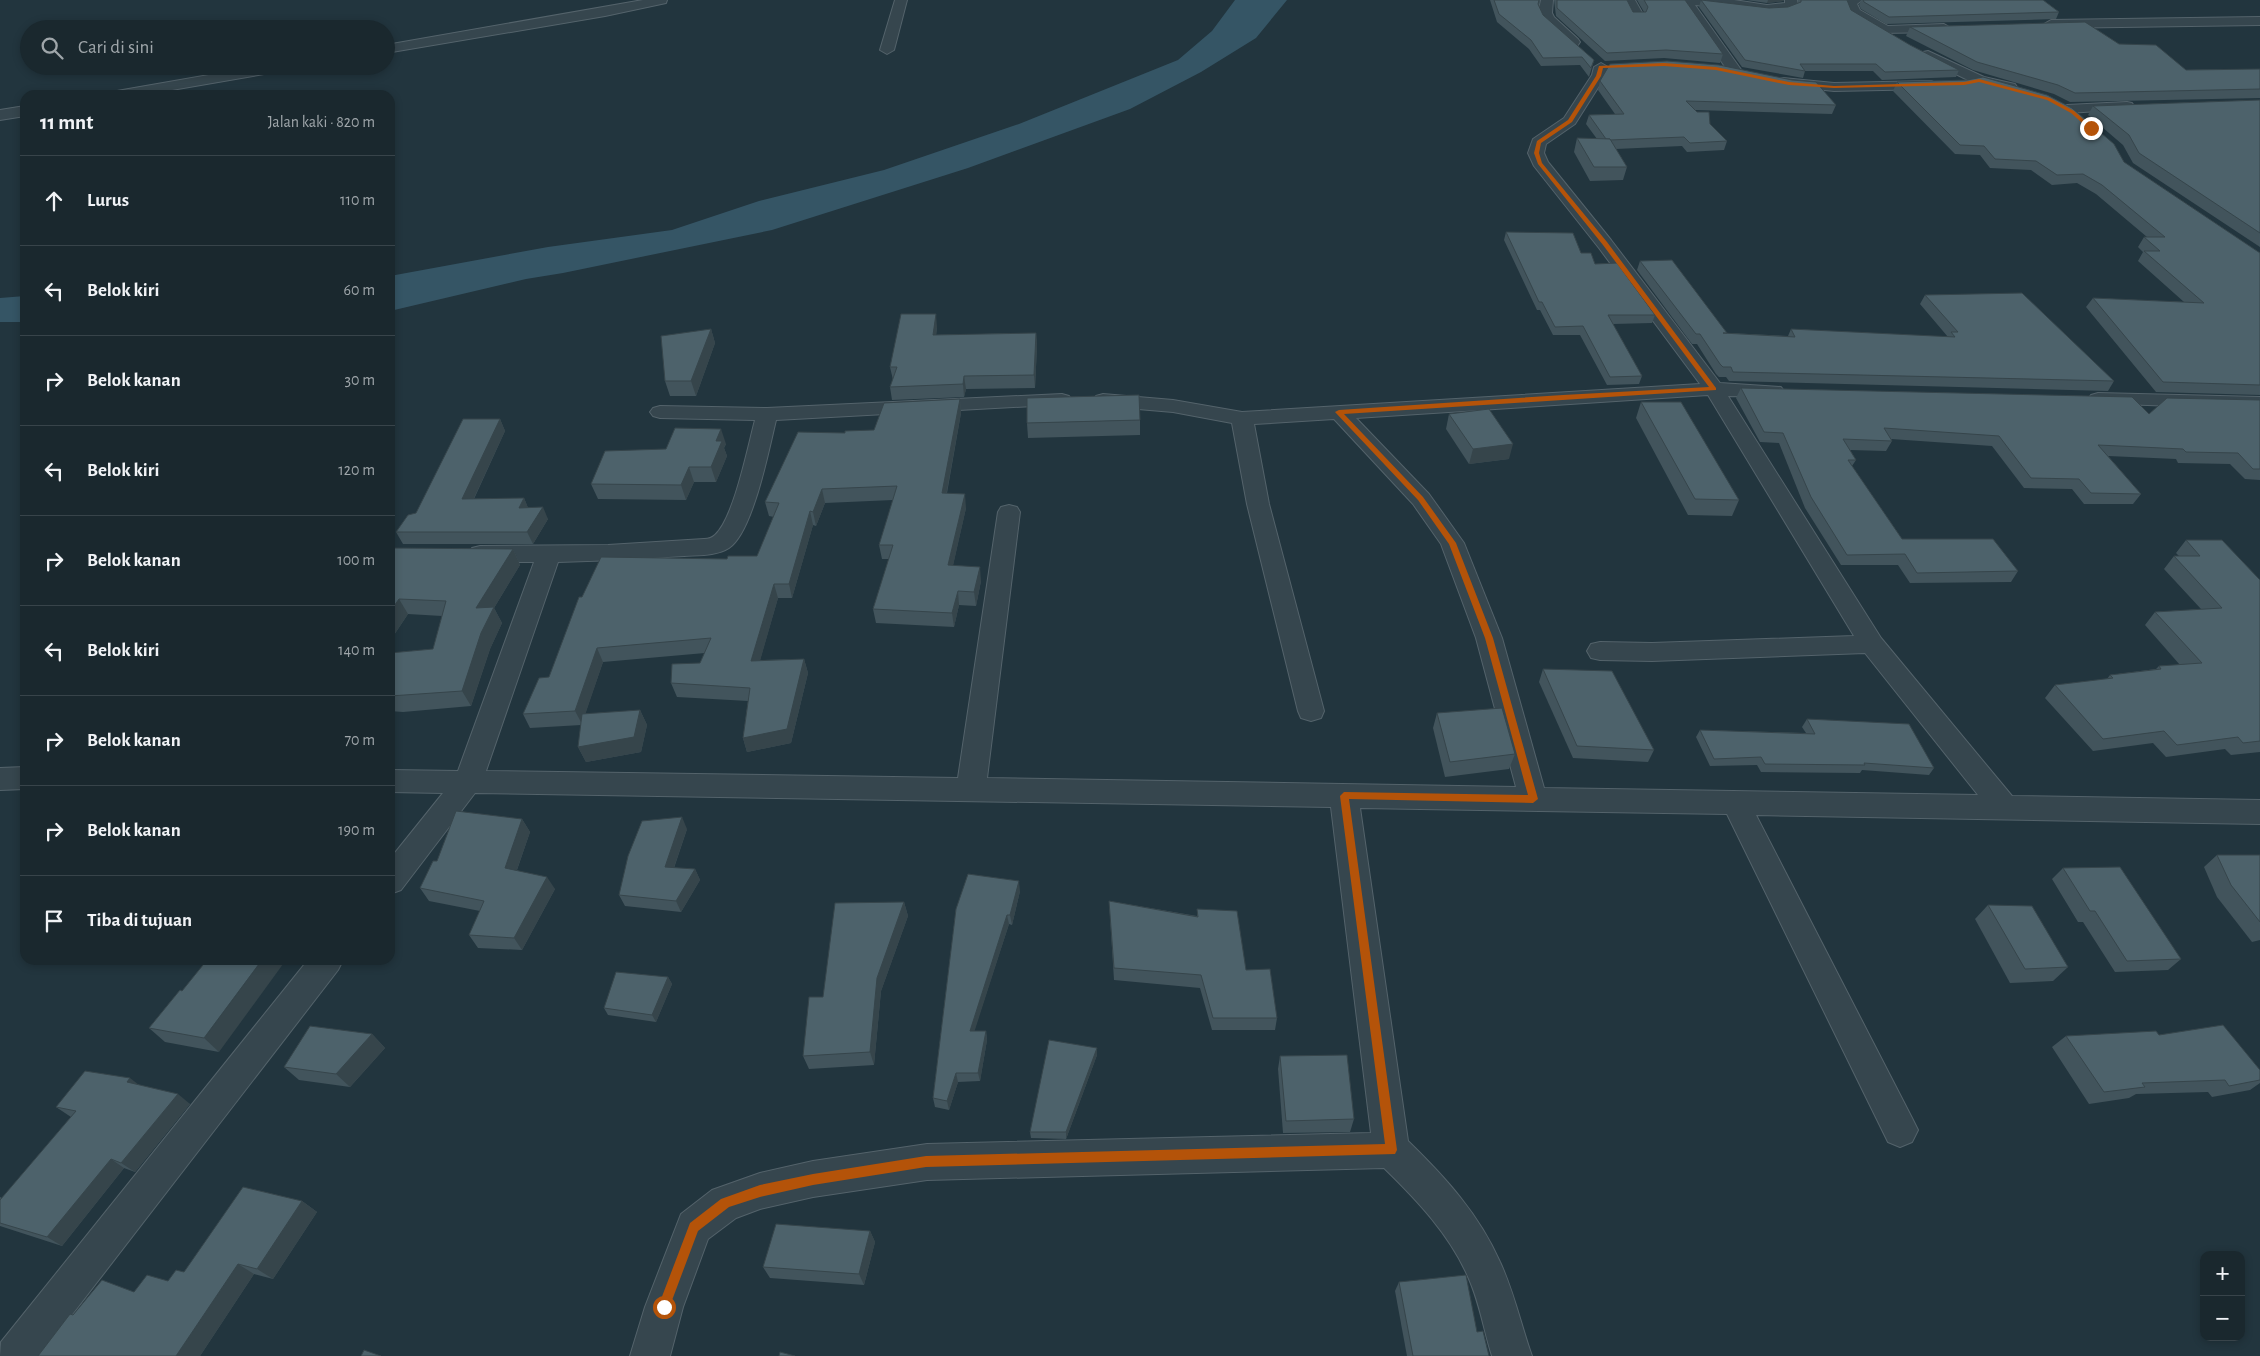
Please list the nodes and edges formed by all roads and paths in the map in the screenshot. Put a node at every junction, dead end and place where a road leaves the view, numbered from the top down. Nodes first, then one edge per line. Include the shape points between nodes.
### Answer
1 (661, 0) edge
2 (900, 0) edge
3 (1546, 0) edge
4 (1630, 0) edge
5 (1654, 0) edge
6 (1791, 0) edge
7 (1856, 0) edge
8 (1686, 1) edge
9 (2052, 8) edge
10 (1637, 16) edge
11 (2260, 21) edge
12 (2074, 24) junction
13 (2034, 25) edge
14 (1954, 28) edge
15 (1885, 30) junction
16 (395, 48) edge
17 (1580, 49) edge
18 (887, 50) dead end
19 (1601, 65) dead end
20 (1716, 68) edge
21 (1735, 71) junction
22 (234, 75) edge
23 (1750, 75) edge
24 (1772, 80) edge
25 (1979, 80) junction
26 (146, 90) edge
27 (2021, 90) edge
28 (2144, 105) edge
29 (20, 112) edge
30 (0, 115) edge
31 (2085, 122) edge
32 (1714, 389) junction
33 (1793, 391) edge
34 (2081, 398) edge
35 (2260, 402) edge
36 (660, 412) dead end
37 (1339, 412) junction
38 (767, 414) junction
39 (1242, 418) junction
40 (1009, 512) dead end
41 (460, 554) edge
42 (549, 554) junction
43 (1872, 644) junction
44 (1600, 651) dead end
45 (1311, 711) dead end
46 (20, 778) edge
47 (0, 779) edge
48 (395, 781) edge
49 (468, 782) junction
50 (971, 789) junction
51 (1344, 796) junction
52 (1533, 799) junction
53 (1735, 802) junction
54 (2004, 807) junction
55 (2260, 812) edge
56 (395, 874) edge
57 (323, 965) edge
58 (1900, 1130) dead end
59 (1391, 1150) junction
60 (15, 1356) edge
61 (650, 1356) edge
62 (1512, 1356) edge

1 - 16 street
2 - 18 street
3 - 17 street via 1548,19
4 - 10 street
5 - 8 street
6 - 8 street via 1792,5 1783,8
7 - 15 street via 1850,2 1854,12
8 - 21 street
9 - 12 street
11 - 12 street
12 - 13 street
14 - 15 street
15 - 25 street
19 - 32 street via 1599,76 1570,121 1539,142 1536,153 1540,163
20 - 21 street
21 - 23 street
22 - 26 street
24 - 25 street via 1834,87 1951,84
25 - 27 street
28 - 31 street via 2061,106
29 - 30 street
32 - 33 street
32 - 37 street
32 - 43 street
34 - 35 street
36 - 38 street
37 - 39 street
37 - 52 street via 1421,499 1452,543 1489,638
38 - 39 street via 1109,400 1173,406
38 - 42 street via 732,531 722,542 647,552
39 - 45 street via 1258,504
40 - 50 street
41 - 42 street
42 - 49 street
43 - 44 street
43 - 54 street
46 - 47 street
48 - 49 street
49 - 50 street
49 - 56 street
50 - 51 street
51 - 52 street
51 - 59 street
52 - 53 street
53 - 54 street
53 - 58 street
54 - 55 street
57 - 60 street
59 - 61 street via 926,1162 813,1179 760,1191 725,1203 694,1227 664,1307
59 - 62 street via 1453,1214 1486,1275

